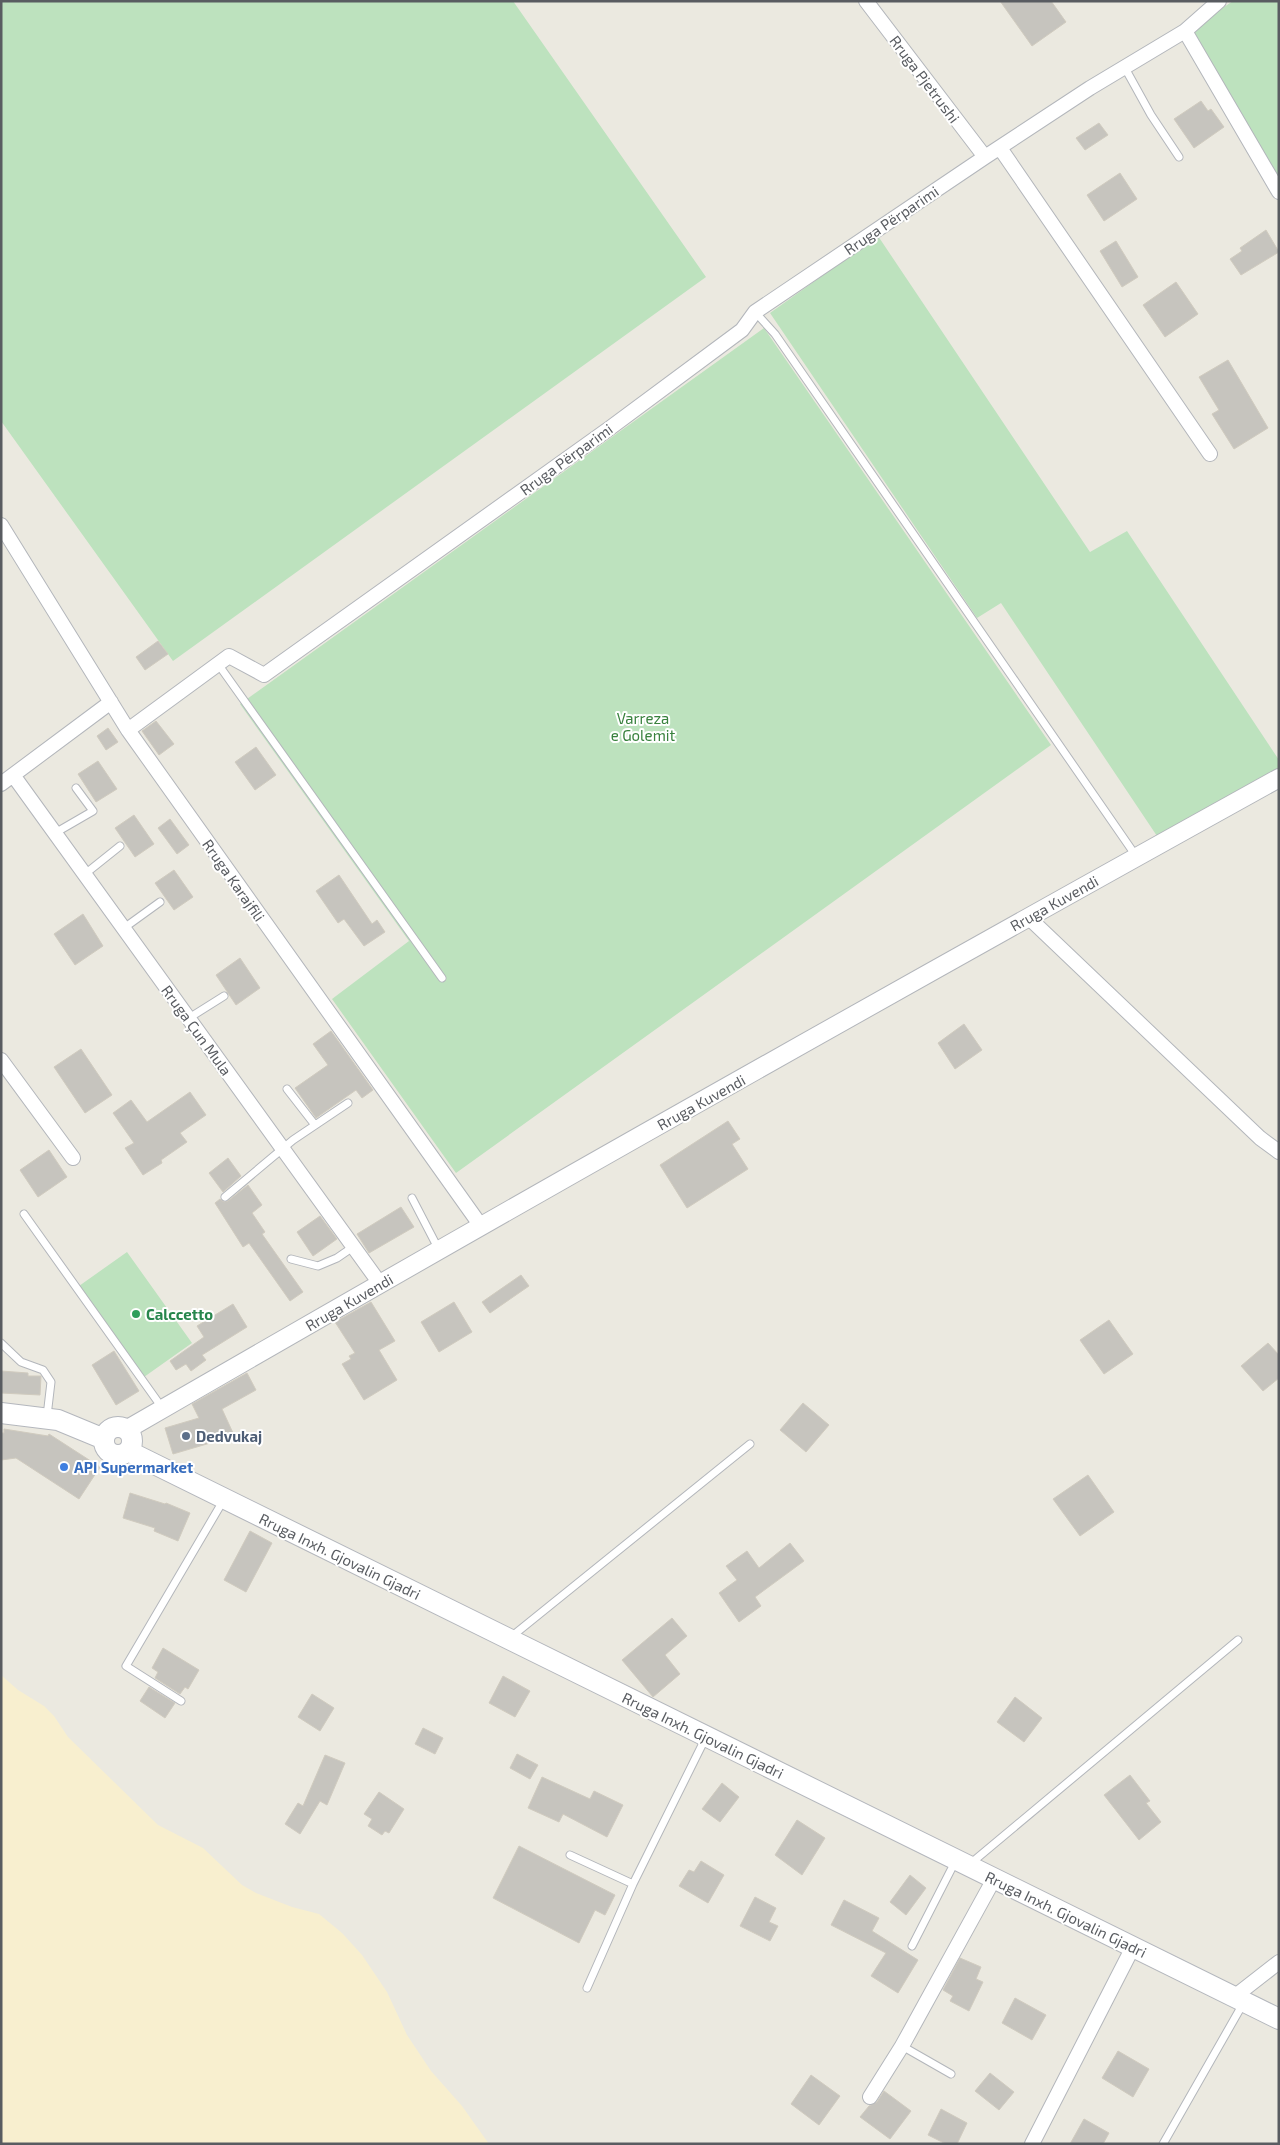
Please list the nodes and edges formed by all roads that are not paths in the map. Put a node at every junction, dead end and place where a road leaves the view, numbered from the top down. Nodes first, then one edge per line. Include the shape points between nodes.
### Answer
1 (866, 1) edge
2 (1219, 1) edge
3 (1185, 30) junction
4 (1125, 68) junction
5 (1000, 148) junction
6 (984, 157) junction
7 (1179, 157) dead end
8 (1279, 192) edge
9 (755, 312) junction
10 (1210, 454) dead end
11 (4, 533) edge
12 (218, 664) junction
13 (111, 702) junction
14 (128, 730) junction
15 (13, 774) junction
16 (1279, 778) edge
17 (1, 784) edge
18 (76, 788) dead end
19 (55, 833) junction
20 (120, 846) dead end
21 (1137, 857) junction
22 (85, 874) junction
23 (160, 902) dead end
24 (1028, 917) junction
25 (124, 928) junction
26 (442, 978) dead end
27 (224, 996) dead end
28 (189, 1018) junction
29 (1, 1060) edge
30 (287, 1088) dead end
31 (348, 1103) dead end
32 (315, 1125) junction
33 (283, 1149) junction
34 (1279, 1152) edge
35 (73, 1158) dead end
36 (225, 1196) dead end
37 (412, 1198) dead end
38 (24, 1214) dead end
39 (481, 1226) junction
40 (354, 1247) junction
41 (439, 1250) junction
42 (291, 1259) dead end
43 (381, 1285) junction
44 (1, 1343) edge
45 (163, 1409) junction
46 (1, 1413) edge
47 (47, 1418) junction
48 (126, 1430) junction
49 (104, 1439) junction
50 (750, 1444) dead end
51 (128, 1451) junction
52 (224, 1498) junction
53 (508, 1639) junction
54 (1238, 1640) dead end
55 (181, 1700) dead end
56 (706, 1736) junction
57 (570, 1855) dead end
58 (962, 1863) junction
59 (994, 1879) junction
60 (633, 1884) junction
61 (912, 1946) dead end
62 (1133, 1947) junction
63 (1279, 1962) edge
64 (587, 1988) dead end
65 (1239, 1999) junction
66 (1279, 2019) edge
67 (902, 2046) junction
68 (951, 2074) dead end
69 (870, 2097) dead end
70 (1032, 2144) edge
71 (1163, 2144) edge

1 - 6 street, Rruga Pjetrushi
2 - 3 street, Rruga Përparimi
3 - 4 street, Rruga Përparimi
3 - 8 street
4 - 5 street, Rruga Përparimi
4 - 7 lane
5 - 6 street, Rruga Përparimi
5 - 10 street
6 - 9 street, Rruga Përparimi
9 - 12 street, Rruga Përparimi via 742,330 610,428 264,675 229,656
9 - 21 lane via 775,334
11 - 13 street, Rruga Karajfili
12 - 14 street, Rruga Përparimi
12 - 26 lane
13 - 14 street, Rruga Karajfili
13 - 15 street
14 - 39 street, Rruga Karajfili
15 - 17 street
15 - 19 street, Rruga Çun Mula
16 - 21 street, Rruga Kuvendi
18 - 19 lane via 93,811
19 - 22 street, Rruga Çun Mula
20 - 22 lane
21 - 24 street, Rruga Kuvendi
22 - 25 street, Rruga Çun Mula
23 - 25 lane
24 - 34 street via 1260,1138
24 - 39 street, Rruga Kuvendi
25 - 28 street, Rruga Çun Mula
27 - 28 lane
28 - 33 street, Rruga Çun Mula
29 - 35 street
30 - 32 lane
31 - 32 lane
32 - 33 lane
33 - 36 lane
33 - 40 street, Rruga Çun Mula
37 - 41 lane
38 - 45 lane
39 - 41 street, Rruga Kuvendi
40 - 42 lane via 318,1266
40 - 43 street, Rruga Çun Mula
41 - 43 street, Rruga Kuvendi
43 - 45 street, Rruga Kuvendi
44 - 47 lane via 21,1362 43,1370 51,1382
45 - 48 street, Rruga Kuvendi
46 - 47 main road
47 - 49 main road via 71,1424
48 - 49 main road via 110,1430
48 - 51 main road via 132,1442
49 - 51 main road via 104,1445 112,1454
50 - 53 lane
51 - 52 main road, Rruga Inxh. Gjovalin Gjadri
52 - 53 main road, Rruga Inxh. Gjovalin Gjadri
52 - 55 lane via 126,1666
53 - 56 main road, Rruga Inxh. Gjovalin Gjadri
54 - 58 lane
56 - 58 main road, Rruga Inxh. Gjovalin Gjadri
56 - 60 lane
57 - 60 lane
58 - 59 main road, Rruga Inxh. Gjovalin Gjadri
58 - 61 lane
59 - 62 main road, Rruga Inxh. Gjovalin Gjadri
59 - 67 street
60 - 64 lane
62 - 65 main road, Rruga Inxh. Gjovalin Gjadri
62 - 70 street
63 - 65 street
65 - 66 main road, Rruga Inxh. Gjovalin Gjadri
65 - 71 lane
67 - 68 lane
67 - 69 street

